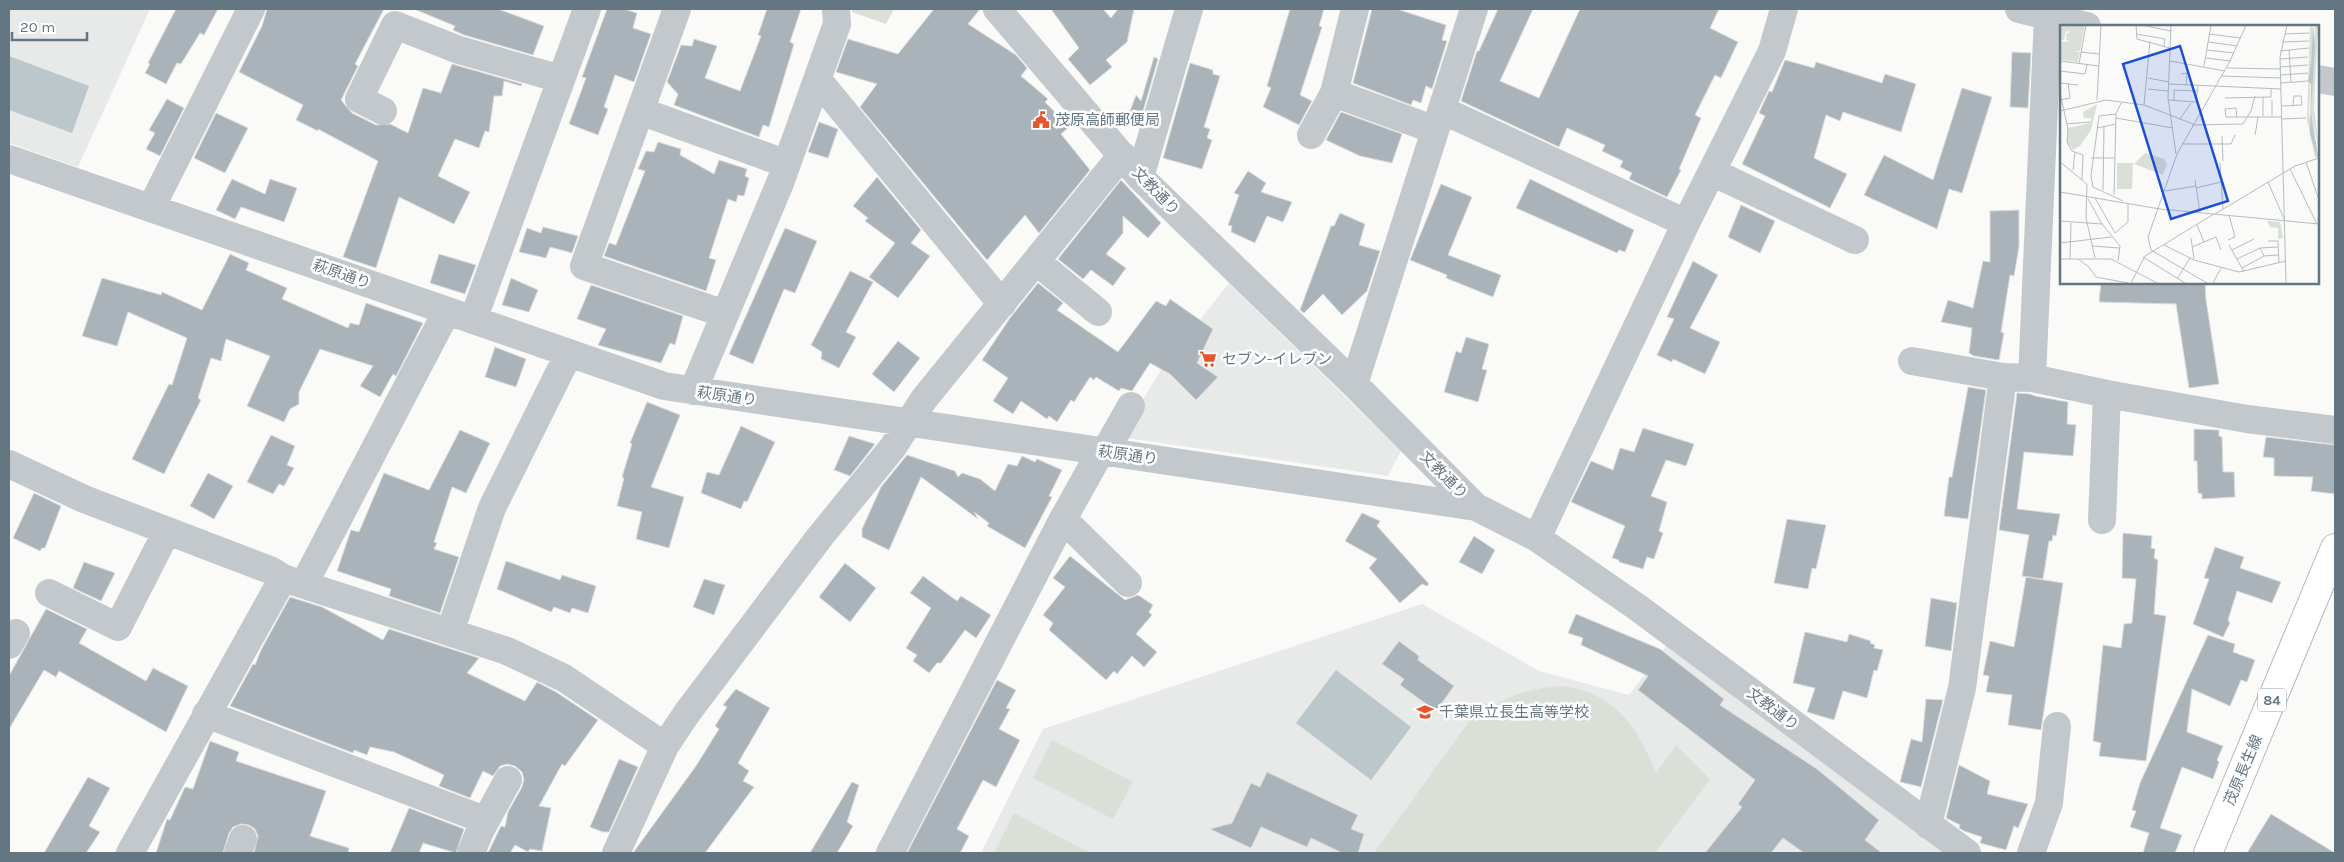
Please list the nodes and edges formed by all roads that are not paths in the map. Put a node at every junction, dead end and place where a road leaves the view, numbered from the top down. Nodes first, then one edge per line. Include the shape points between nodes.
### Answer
1 (251, 9) edge
2 (587, 9) edge
3 (676, 9) edge
4 (836, 9) edge
5 (997, 9) edge
6 (1190, 9) edge
7 (1355, 9) edge
8 (1474, 9) edge
9 (1784, 9) edge
10 (2019, 9) edge
11 (2048, 16) junction
12 (2083, 25) edge
13 (561, 79) junction
14 (2319, 79) edge
15 (818, 80) junction
16 (2335, 82) edge
17 (1334, 93) junction
18 (382, 111) dead end
19 (640, 111) junction
20 (1438, 120) junction
21 (1311, 135) dead end
22 (1122, 155) junction
23 (9, 159) edge
24 (787, 164) junction
25 (1712, 172) junction
26 (1140, 177) junction
27 (152, 208) junction
28 (1686, 223) junction
29 (1855, 240) dead end
30 (1037, 262) junction
31 (1002, 304) junction
32 (447, 311) junction
33 (1098, 312) dead end
34 (725, 314) junction
35 (473, 320) junction
36 (569, 353) junction
37 (1912, 362) dead end
38 (2003, 377) junction
39 (2032, 378) junction
40 (1354, 384) junction
41 (693, 391) junction
42 (2107, 394) junction
43 (1131, 406) dead end
44 (907, 423) junction
45 (2335, 430) edge
46 (1103, 452) junction
47 (9, 464) edge
48 (1476, 507) junction
49 (1063, 519) junction
50 (2102, 520) dead end
51 (167, 531) junction
52 (1537, 538) junction
53 (2335, 548) edge
54 (294, 581) junction
55 (1128, 583) dead end
56 (49, 593) dead end
57 (450, 632) junction
58 (206, 714) junction
59 (2057, 726) dead end
60 (665, 746) junction
61 (508, 780) dead end
62 (1928, 825) junction
63 (476, 842) edge
64 (130, 853) edge
65 (616, 853) edge
66 (890, 853) edge
67 (1967, 853) edge
68 (2031, 853) edge
69 (2208, 853) edge

1 - 27 street
2 - 13 street
3 - 19 street
4 - 15 street via 837,24
5 - 22 street, 文教通り
6 - 26 street
7 - 17 street
8 - 20 street
9 - 25 street via 1772,51
10 - 11 street
11 - 12 street
11 - 39 street
13 - 18 street via 459,50 394,25 359,99
13 - 35 street
14 - 16 street
15 - 24 street
15 - 31 street
17 - 20 street
17 - 21 street
19 - 24 street
19 - 34 street via 584,266
20 - 28 street
20 - 40 street
22 - 26 street, 文教通り
22 - 30 street
23 - 27 street, 萩原通り
24 - 34 street
25 - 28 street
25 - 29 street
26 - 40 street, 文教通り
27 - 32 street, 萩原通り
28 - 52 street
30 - 31 street
30 - 33 street
31 - 44 street
32 - 35 street, 萩原通り
32 - 54 street
34 - 41 street
35 - 36 street, 萩原通り
36 - 41 street, 萩原通り via 664,386
36 - 57 street via 492,508
37 - 38 street
38 - 39 street
38 - 62 street via 1962,688
39 - 42 street
40 - 48 street, 文教通り
41 - 44 street, 萩原通り
42 - 45 street via 2247,419
42 - 50 street
43 - 46 street
44 - 46 street, 萩原通り
44 - 60 street via 893,447 819,538
46 - 48 street, 萩原通り
46 - 49 street
47 - 51 street via 84,500
48 - 52 street, 文教通り
49 - 55 street
49 - 66 street
51 - 54 street
51 - 56 street via 118,627
52 - 62 street, 文教通り via 1637,607
53 - 69 main road, 茂原長生線 / 84
54 - 57 street
54 - 58 street
57 - 60 street via 507,651 564,678
58 - 63 street via 474,816 480,823
58 - 64 street
59 - 68 street via 2049,804
60 - 65 street
61 - 63 street
62 - 67 street, 文教通り

